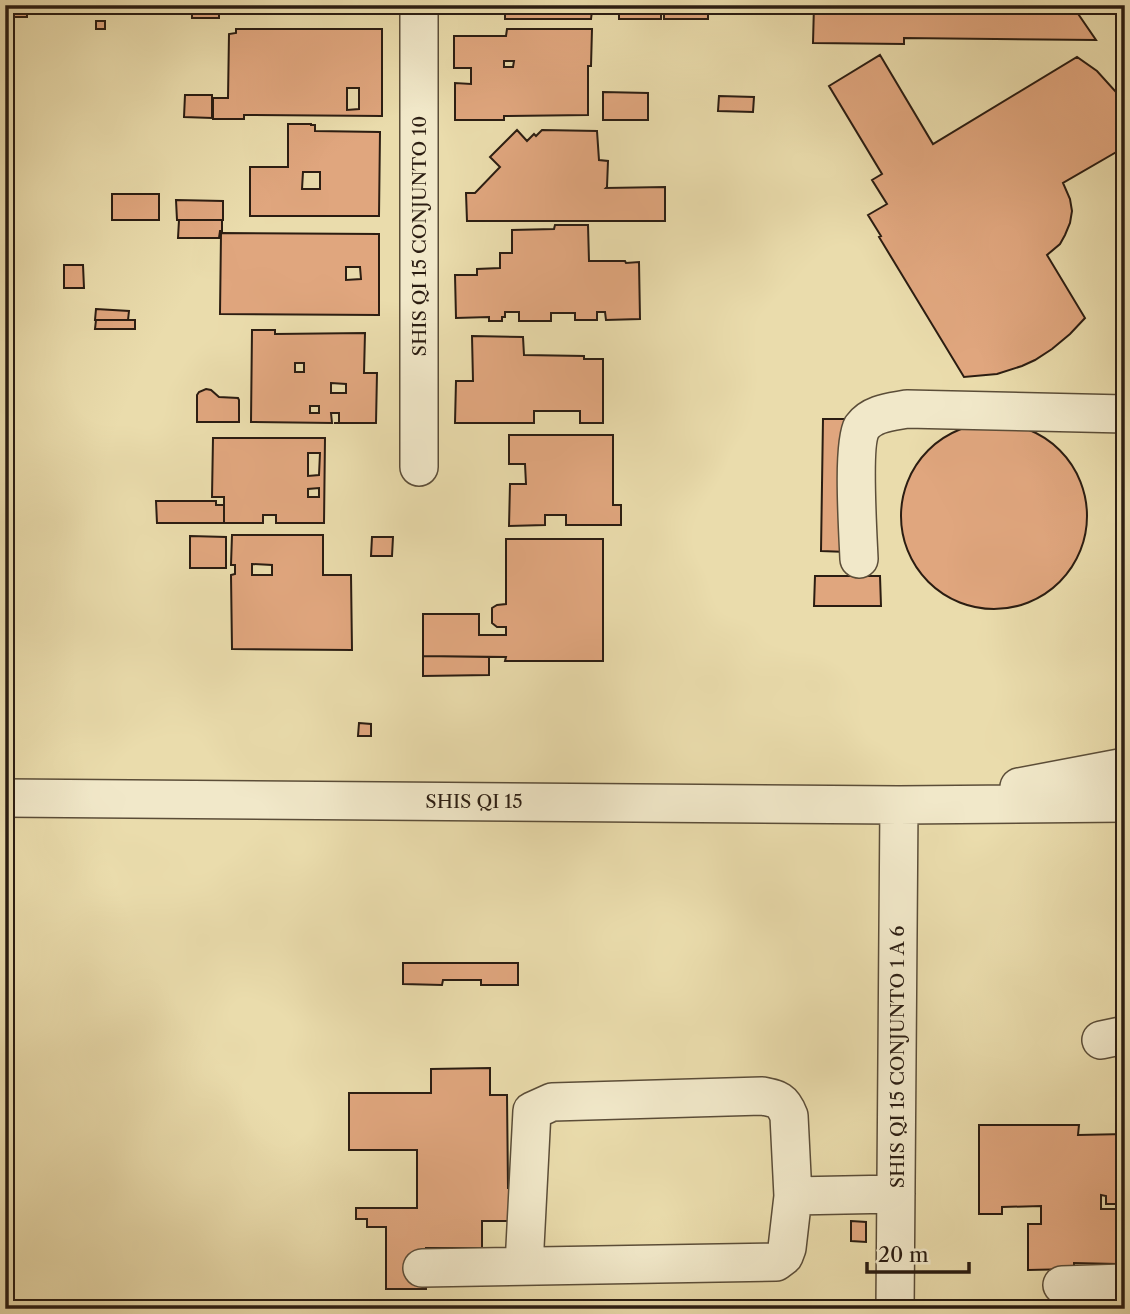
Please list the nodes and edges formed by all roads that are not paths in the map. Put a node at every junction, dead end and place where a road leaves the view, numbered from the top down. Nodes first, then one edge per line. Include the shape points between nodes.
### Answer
1 (419, 5) edge
2 (1125, 414) edge
3 (419, 467) dead end
4 (859, 559) dead end
5 (1125, 767) edge
6 (5, 797) edge
7 (1125, 803) edge
8 (899, 805) junction
9 (942, 805) junction
10 (896, 1194) junction
11 (793, 1196) junction
12 (524, 1266) junction
13 (422, 1268) dead end
14 (1125, 1283) edge
15 (1062, 1285) dead end
16 (895, 1309) edge

1 - 3 street, SHIS QI 15 CONJUNTO 10
2 - 4 street via 907,409 874,416 862,428 856,447
5 - 9 street, SHIS QI 15
6 - 8 street, SHIS QI 15
7 - 9 street, SHIS QI 15
8 - 9 street, SHIS QI 15
8 - 10 street, SHIS QI 15 CONJUNTO 1 A 6
10 - 11 street
10 - 16 street, SHIS QI 15 CONJUNTO 1 A 6
11 - 12 street via 787,1248 776,1262
11 - 12 street via 789,1116 777,1099 552,1102 532,1111
12 - 13 street
14 - 15 street

